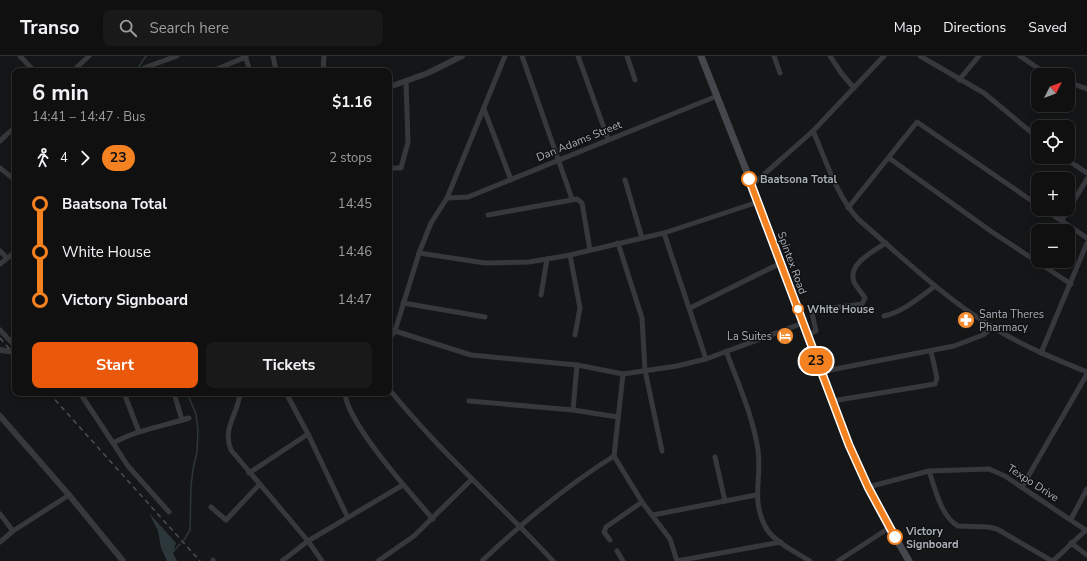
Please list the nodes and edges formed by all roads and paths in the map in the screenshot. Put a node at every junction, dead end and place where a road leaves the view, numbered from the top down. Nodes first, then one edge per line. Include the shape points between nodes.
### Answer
1 (20, 56) edge
2 (89, 56) edge
3 (177, 56) edge
4 (273, 56) edge
5 (324, 56) edge
6 (462, 56) edge
7 (505, 56) edge
8 (522, 56) edge
9 (578, 56) edge
10 (627, 56) edge
11 (701, 56) edge
12 (774, 56) edge
13 (830, 56) edge
14 (884, 56) edge
15 (920, 56) edge
16 (979, 56) edge
17 (1020, 56) edge
18 (245, 57) edge
19 (31, 68) edge
20 (76, 68) edge
21 (144, 68) dead end
22 (219, 68) edge
23 (249, 68) edge
24 (275, 68) edge
25 (323, 68) edge
26 (1038, 68) edge
27 (780, 73) dead end
28 (635, 80) dead end
29 (959, 80) junction
30 (406, 82) junction
31 (1075, 85) edge
32 (392, 86) edge
33 (854, 88) junction
34 (1087, 89) edge
35 (717, 96) junction
36 (484, 109) junction
37 (12, 130) edge
38 (813, 131) junction
39 (1031, 132) edge
40 (608, 139) junction
41 (0, 141) edge
42 (889, 158) junction
43 (559, 160) junction
44 (1074, 164) edge
45 (0, 168) edge
46 (392, 168) edge
47 (1087, 173) edge
48 (12, 178) edge
49 (511, 180) junction
50 (625, 180) dead end
51 (1087, 180) edge
52 (752, 184) junction
53 (447, 198) junction
54 (572, 199) junction
55 (1031, 200) edge
56 (758, 202) junction
57 (848, 208) junction
58 (488, 216) dead end
59 (1055, 216) edge
60 (1062, 220) junction
61 (664, 233) junction
62 (642, 238) junction
63 (1087, 238) edge
64 (618, 243) junction
65 (886, 243) junction
66 (1087, 243) edge
67 (590, 250) junction
68 (0, 251) edge
69 (419, 253) junction
70 (12, 254) edge
71 (570, 255) junction
72 (7, 258) junction
73 (546, 259) junction
74 (781, 263) junction
75 (0, 264) edge
76 (1071, 284) junction
77 (935, 286) junction
78 (541, 295) dead end
79 (403, 303) junction
80 (690, 308) junction
81 (884, 316) dead end
82 (485, 317) dead end
83 (803, 323) junction
84 (993, 327) junction
85 (0, 330) edge
86 (395, 331) junction
87 (392, 335) edge
88 (575, 335) dead end
89 (807, 335) junction
90 (12, 343) edge
91 (0, 350) edge
92 (726, 351) junction
93 (931, 351) junction
94 (12, 352) edge
95 (1041, 353) junction
96 (706, 359) junction
97 (577, 365) junction
98 (645, 370) junction
99 (820, 372) junction
100 (1087, 373) edge
101 (623, 374) junction
102 (392, 393) edge
103 (82, 396) edge
104 (125, 396) edge
105 (175, 396) edge
106 (240, 396) edge
107 (288, 396) edge
108 (346, 396) edge
109 (469, 401) dead end
110 (832, 401) junction
111 (573, 410) junction
112 (0, 416) edge
113 (618, 417) junction
114 (189, 418) dead end
115 (182, 420) junction
116 (139, 432) junction
117 (308, 434) junction
118 (113, 443) junction
119 (662, 451) dead end
120 (614, 456) junction
121 (715, 457) dead end
122 (928, 471) junction
123 (249, 473) junction
124 (472, 479) junction
125 (260, 485) junction
126 (403, 485) junction
127 (868, 487) junction
128 (1022, 487) junction
129 (1087, 489) edge
130 (69, 495) junction
131 (756, 495) junction
132 (725, 501) junction
133 (642, 502) junction
134 (211, 507) dead end
135 (169, 512) dead end
136 (0, 514) edge
137 (653, 514) junction
138 (347, 516) junction
139 (433, 519) junction
140 (1071, 520) junction
141 (519, 525) junction
142 (889, 528) junction
143 (13, 531) junction
144 (1087, 531) edge
145 (610, 540) dead end
146 (308, 541) junction
147 (0, 542) edge
148 (781, 542) junction
149 (1071, 543) junction
150 (617, 551) dead end
151 (1087, 555) edge
152 (123, 561) edge
153 (282, 561) edge
154 (322, 561) edge
155 (378, 561) edge
156 (482, 561) edge
157 (553, 561) edge
158 (623, 561) edge
159 (677, 561) edge
160 (810, 561) edge
161 (838, 561) edge
162 (909, 561) edge
163 (1053, 561) edge

1 - 19 street
2 - 20 street
3 - 21 street
4 - 24 street
5 - 25 street
6 - 30 street
7 - 36 street
8 - 43 street
9 - 40 street
10 - 28 street
11 - 35 main road, Spintex Road
12 - 27 street
13 - 33 street
14 - 33 street
15 - 29 street
16 - 29 street
17 - 26 street
18 - 22 street
18 - 23 street
29 - 39 street via 984,93
30 - 32 street
30 - 46 street via 408,142 401,168
31 - 34 street
33 - 38 street
35 - 40 street, Dan Adams Street
35 - 52 main road, Spintex Road
36 - 49 street
36 - 53 street
37 - 41 street
38 - 52 street
38 - 57 street
40 - 43 street, Dan Adams Street
42 - 55 street via 917,122
42 - 57 street
42 - 76 street via 992,232
43 - 49 street, Dan Adams Street
43 - 54 street
44 - 47 street
45 - 48 street
49 - 53 street, Dan Adams Street via 468,197
50 - 62 street
51 - 60 street
52 - 56 main road, Spintex Road
53 - 69 street via 432,223
54 - 58 street
54 - 67 street via 582,203
56 - 61 street
56 - 74 main road, Spintex Road
57 - 65 street
59 - 60 street
60 - 63 street
61 - 62 street
61 - 80 street
62 - 64 street
64 - 67 street
64 - 98 street via 642,318
65 - 77 street
65 - 89 street via 859,262 853,273 854,282 865,298 862,304 812,313 816,332
66 - 76 street
67 - 71 street
68 - 72 street
69 - 73 street via 493,264
69 - 79 street
70 - 72 street
71 - 73 street
71 - 88 street via 580,308
72 - 75 street
73 - 78 street
74 - 80 street
74 - 83 main road, Spintex Road
76 - 95 street
77 - 81 street via 904,308
77 - 84 street
79 - 82 street
79 - 86 street
80 - 96 street
83 - 89 main road, Spintex Road
83 - 92 street
84 - 93 street via 969,341
84 - 95 street
85 - 90 street
86 - 87 street
86 - 97 street via 472,355
89 - 99 main road, Spintex Road
91 - 94 street
92 - 96 street
92 - 131 street via 754,428 759,466
93 - 99 street
93 - 110 street via 937,378 935,384
95 - 100 street
96 - 98 street
97 - 101 street
97 - 111 street
98 - 101 street
98 - 119 street
99 - 110 main road, Spintex Road
100 - 128 street
101 - 113 street
102 - 124 street via 416,423
103 - 118 street
104 - 116 street
105 - 115 street
106 - 123 street via 227,440
107 - 117 street
108 - 126 street via 350,410 369,440
109 - 111 street
110 - 127 main road, Spintex Road
111 - 113 street
112 - 130 street
113 - 120 street
114 - 115 street
115 - 116 street
116 - 118 street
117 - 123 street
117 - 138 street
118 - 135 street via 128,466
120 - 133 street
120 - 141 street
121 - 132 street
122 - 127 street, Texpo Drive
122 - 128 street, Texpo Drive via 989,469
122 - 163 street via 954,524 997,529
123 - 125 street
124 - 139 street
124 - 141 street
125 - 134 street via 226,520
125 - 146 street
126 - 138 street
126 - 139 street
127 - 142 main road, Spintex Road
128 - 140 street, Texpo Drive
129 - 140 street
130 - 143 street
130 - 152 street
131 - 132 street
131 - 148 street via 765,526
132 - 137 street
133 - 137 street
133 - 145 street via 604,529
136 - 143 street
137 - 159 street via 670,539
138 - 146 street
139 - 155 street via 400,547
140 - 144 street, Texpo Drive
141 - 156 street
141 - 157 street
142 - 161 street
142 - 162 main road, Spintex Road
143 - 147 street
144 - 149 street
146 - 153 street
146 - 154 street
148 - 159 street
148 - 160 street
149 - 151 street
149 - 163 street
150 - 158 street

